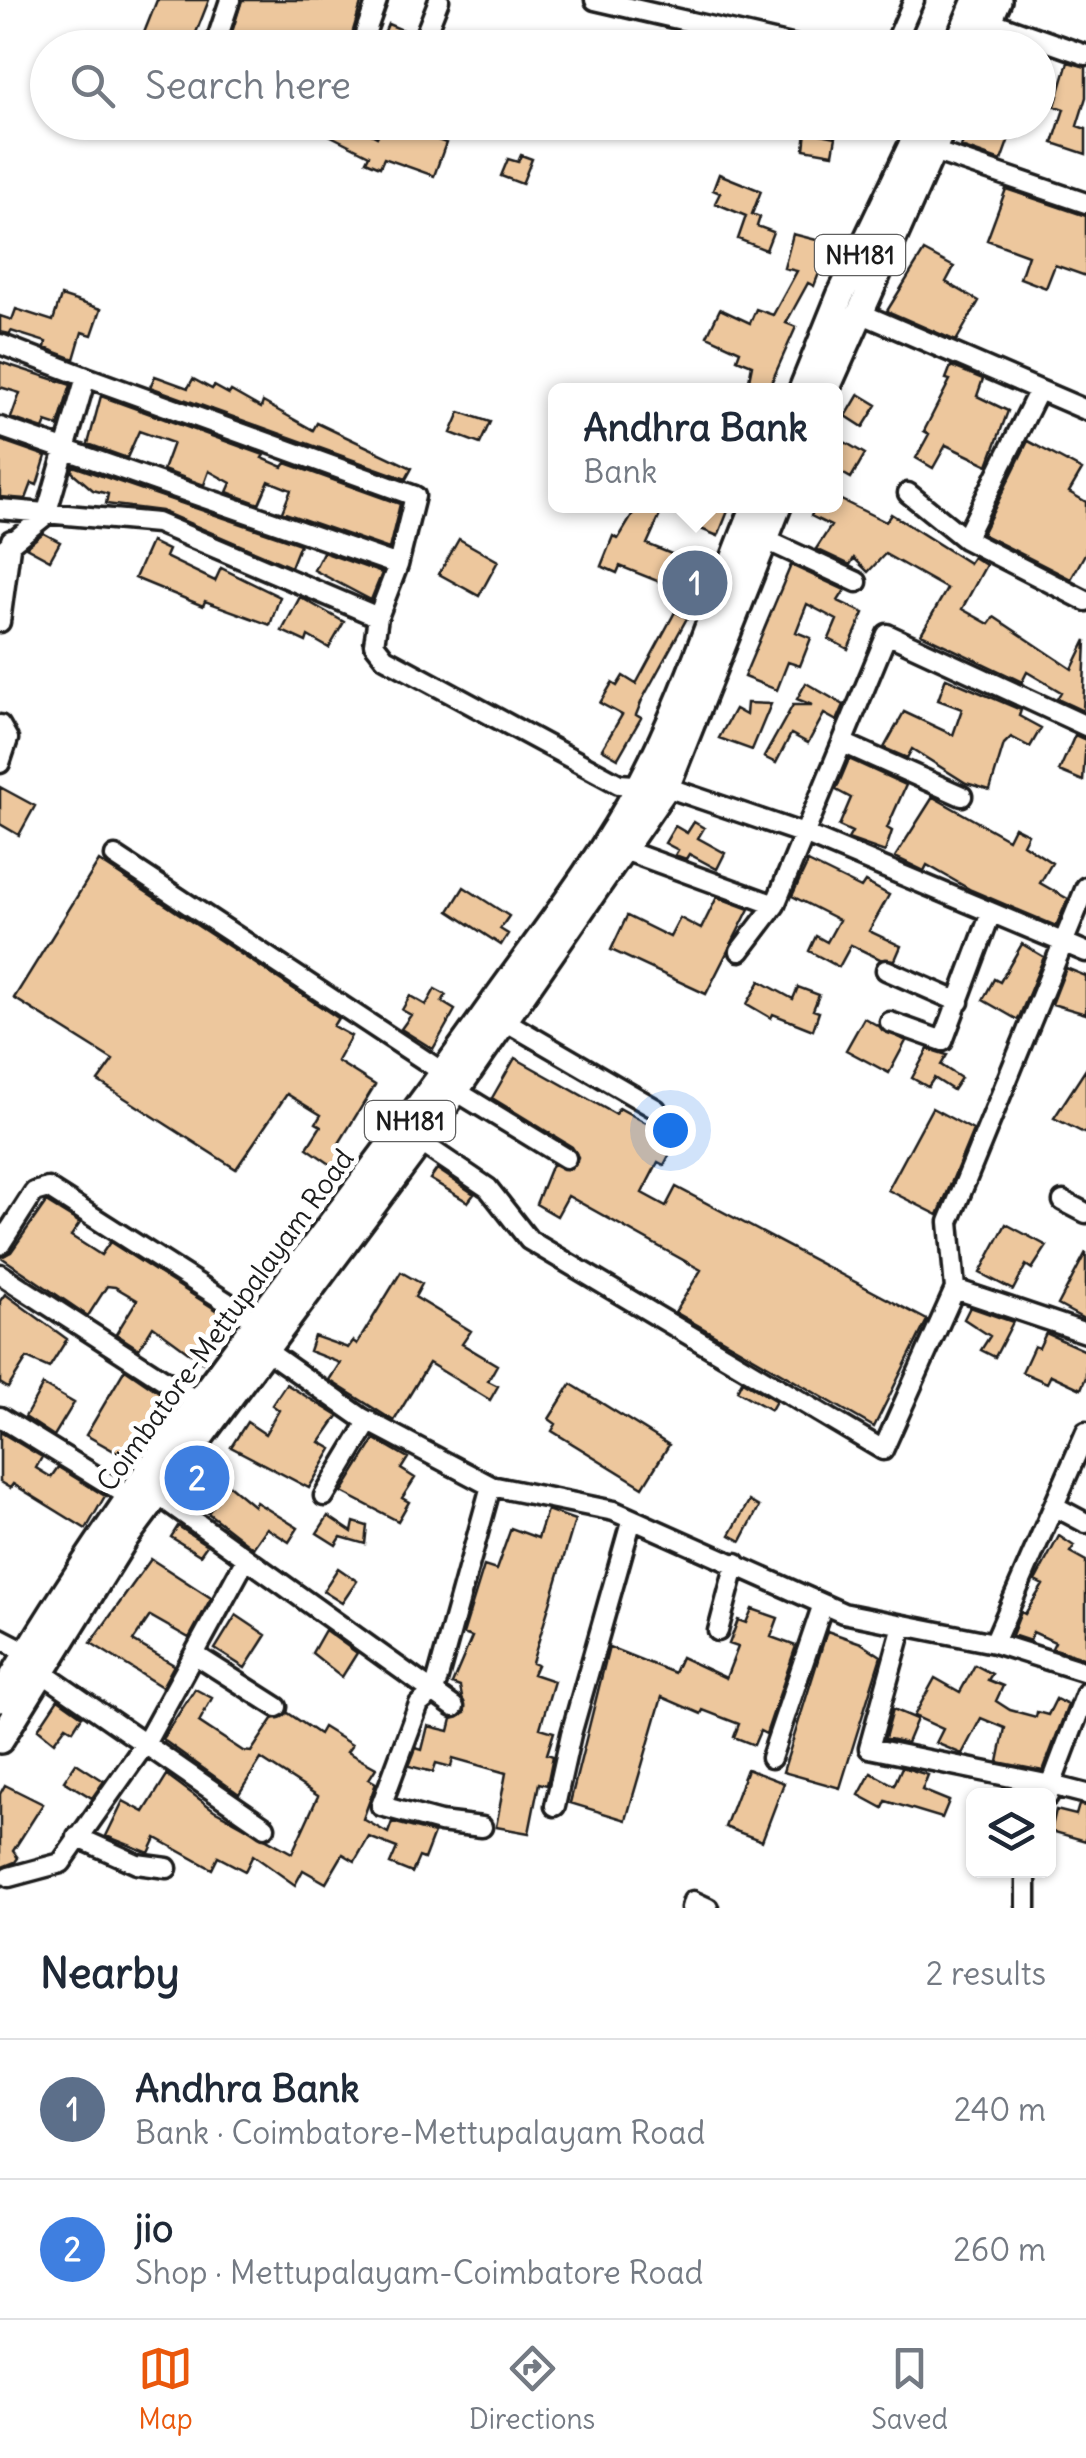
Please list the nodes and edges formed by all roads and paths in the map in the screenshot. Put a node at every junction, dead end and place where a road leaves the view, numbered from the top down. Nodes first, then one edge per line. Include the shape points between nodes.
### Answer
1 (230, 0) edge
2 (377, 0) edge
3 (440, 0) edge
4 (595, 0) edge
5 (914, 0) edge
6 (988, 7) edge
7 (220, 30) edge
8 (366, 30) edge
9 (428, 30) edge
10 (726, 30) edge
11 (901, 30) edge
12 (970, 30) edge
13 (1036, 30) edge
14 (1056, 40) edge
15 (1086, 54) edge
16 (914, 140) edge
17 (937, 140) edge
18 (932, 150) junction
19 (1086, 203) edge
20 (860, 313) junction
21 (0, 344) edge
22 (86, 377) junction
23 (805, 383) edge
24 (829, 383) edge
25 (1038, 390) junction
26 (1086, 410) edge
27 (0, 427) edge
28 (64, 446) junction
29 (908, 493) dead end
30 (0, 509) edge
31 (752, 513) edge
32 (775, 513) edge
33 (46, 514) junction
34 (764, 539) junction
35 (964, 539) junction
36 (6, 546) edge
37 (398, 565) junction
38 (858, 582) dead end
39 (1086, 601) edge
40 (378, 617) junction
41 (0, 622) edge
42 (0, 725) edge
43 (1086, 726) edge
44 (843, 743) junction
45 (0, 764) edge
46 (653, 786) junction
47 (962, 796) dead end
48 (804, 834) junction
49 (624, 850) junction
50 (115, 856) dead end
51 (1086, 887) edge
52 (774, 904) junction
53 (992, 913) junction
54 (1064, 943) junction
55 (740, 951) dead end
56 (1086, 952) edge
57 (886, 970) dead end
58 (959, 1002) junction
59 (505, 1021) junction
60 (890, 1022) dead end
61 (450, 1082) junction
62 (656, 1109) dead end
63 (420, 1142) junction
64 (566, 1158) dead end
65 (1064, 1201) dead end
66 (1086, 1213) edge
67 (0, 1245) edge
68 (0, 1274) edge
69 (955, 1289) junction
70 (258, 1322) junction
71 (1086, 1334) edge
72 (264, 1349) junction
73 (198, 1402) junction
74 (0, 1416) edge
75 (369, 1421) junction
76 (1086, 1432) edge
77 (491, 1486) junction
78 (324, 1496) dead end
79 (143, 1498) junction
80 (1054, 1506) junction
81 (632, 1518) junction
82 (1086, 1523) edge
83 (246, 1559) junction
84 (736, 1563) junction
85 (822, 1604) junction
86 (904, 1625) junction
87 (718, 1631) dead end
88 (0, 1638) edge
89 (994, 1643) junction
90 (197, 1656) junction
91 (34, 1662) junction
92 (1086, 1672) edge
93 (434, 1692) junction
94 (1086, 1692) edge
95 (0, 1699) edge
96 (454, 1707) dead end
97 (277, 1708) dead end
98 (0, 1740) edge
99 (145, 1744) junction
100 (771, 1758) dead end
101 (1041, 1788) edge
102 (1051, 1788) edge
103 (1056, 1791) edge
104 (1086, 1794) edge
105 (555, 1806) dead end
106 (265, 1826) dead end
107 (482, 1827) dead end
108 (78, 1837) junction
109 (167, 1868) dead end
110 (9, 1877) dead end
111 (1026, 1878) edge
112 (691, 1908) edge
113 (708, 1908) edge
114 (1026, 1908) edge

1 - 7 street
2 - 8 street
3 - 9 street
4 - 10 street
5 - 11 street
6 - 12 highway
6 - 13 street
14 - 15 street
16 - 23 highway, NH181
17 - 18 highway, NH181
18 - 19 street
18 - 20 highway, NH181
20 - 24 highway, NH181
20 - 25 street
21 - 22 street
22 - 28 street
22 - 37 street via 414,496
25 - 26 street
25 - 35 street
27 - 28 street
28 - 33 street
28 - 37 street
29 - 35 street
30 - 33 street
31 - 46 highway, Coimbatore-Mettupalayam Road / NH181
32 - 34 highway, NH181
33 - 36 street
33 - 40 street via 158,523
34 - 38 street
34 - 46 highway, NH181
35 - 39 street
36 - 41 street
37 - 40 street
40 - 46 street via 374,644 384,658 619,784
42 - 45 street via 8,739
43 - 44 street via 888,634
44 - 47 street
44 - 48 street
46 - 48 street
46 - 49 highway, NH181
46 - 61 highway, Coimbatore-Mettupalayam Road / NH181 via 568,897
48 - 52 street
48 - 53 street
49 - 52 street
49 - 59 highway, NH181
50 - 61 street
51 - 54 street
52 - 55 street
53 - 54 street
53 - 58 street
54 - 56 street
54 - 69 street via 948,1222
57 - 58 street
58 - 60 street via 943,1041
59 - 61 highway, NH181
59 - 62 street
61 - 63 highway, NH181
61 - 64 street
61 - 70 highway, Coimbatore-Mettupalayam Road / NH181
63 - 69 street via 488,1188 530,1240 883,1450
63 - 72 highway, NH181
65 - 66 street
67 - 70 street via 34,1192 48,1188
68 - 73 street
69 - 71 street
70 - 73 highway, Coimbatore-Mettupalayam Road / NH181
72 - 75 street
72 - 79 highway, NH181
73 - 79 highway, Coimbatore-Mettupalayam Road / NH181
74 - 79 street
75 - 77 street
75 - 78 street
76 - 80 street
77 - 81 street
77 - 93 street
79 - 83 street
79 - 91 highway, NH181
80 - 82 street
80 - 89 street
81 - 84 street
81 - 105 street
83 - 90 street
83 - 93 street
84 - 85 street
84 - 87 street
85 - 86 street
85 - 100 street
86 - 89 street
86 - 101 street via 869,1748
88 - 91 street
89 - 92 street
90 - 97 street
90 - 99 street
91 - 95 highway, NH181
91 - 98 highway, NH181
91 - 99 street
93 - 96 street
93 - 107 street via 419,1704 374,1812
94 - 102 street
99 - 106 street
99 - 108 street
103 - 104 street
108 - 109 street via 137,1864
108 - 110 street via 61,1863
111 - 114 street
112 - 113 street via 693,1902

